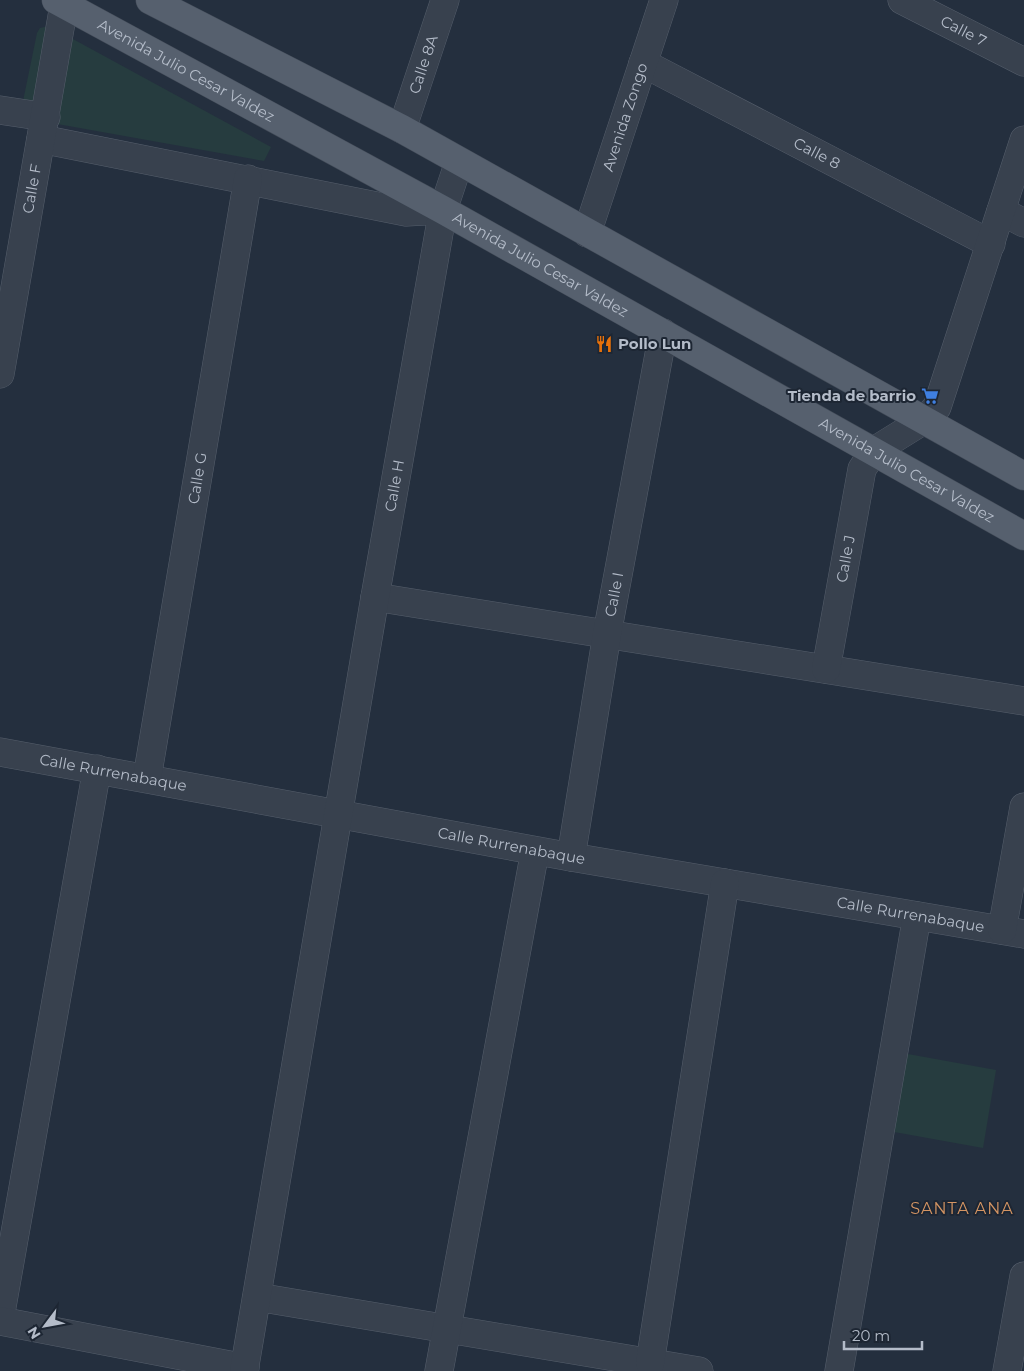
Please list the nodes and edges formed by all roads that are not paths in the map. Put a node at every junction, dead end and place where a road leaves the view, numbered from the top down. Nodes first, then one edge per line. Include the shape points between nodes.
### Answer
1 (150, 0) edge
2 (445, 0) edge
3 (664, 0) edge
4 (902, 0) edge
5 (60, 2) edge
6 (1024, 62) edge
7 (643, 63) junction
8 (0, 110) edge
9 (43, 128) junction
10 (402, 129) junction
11 (1024, 140) edge
12 (459, 162) junction
13 (248, 179) junction
14 (443, 210) junction
15 (1013, 217) edge
16 (587, 233) junction
17 (990, 244) junction
18 (663, 333) junction
19 (0, 374) edge
20 (924, 420) junction
21 (874, 451) junction
22 (1024, 476) edge
23 (1024, 536) edge
24 (375, 597) junction
25 (607, 634) junction
26 (826, 669) junction
27 (1024, 701) edge
28 (0, 752) edge
29 (97, 769) junction
30 (147, 778) junction
31 (1024, 807) edge
32 (339, 813) junction
33 (535, 851) junction
34 (571, 857) junction
35 (725, 883) junction
36 (917, 916) junction
37 (1013, 932) edge
38 (1024, 1276) edge
39 (257, 1297) junction
40 (0, 1319) edge
41 (447, 1329) junction
42 (632, 1364) edge
43 (245, 1369) edge
44 (439, 1371) edge
45 (699, 1371) edge
46 (839, 1371) edge
47 (1007, 1371) edge

1 - 10 main road
2 - 10 street, Calle 8A
3 - 7 street, Avenida Zongo
4 - 6 street, Calle 7
5 - 9 street, Calle F
5 - 14 main road, Avenida Julio Cesar Valdez
7 - 16 street, Avenida Zongo
7 - 17 street, Calle 8
8 - 9 street
9 - 13 street
9 - 19 street, Calle F
10 - 12 main road
11 - 15 street
12 - 14 street, Calle H
12 - 16 main road
13 - 14 street via 406,212
13 - 30 street, Calle G
14 - 18 main road, Avenida Julio Cesar Valdez
14 - 24 street, Calle H
15 - 17 street
16 - 20 main road
17 - 20 street via 937,407
18 - 21 main road, Avenida Julio Cesar Valdez
18 - 25 street, Calle I
20 - 21 street
20 - 22 main road
21 - 23 main road, Avenida Julio Cesar Valdez
21 - 26 street, Calle J via 862,469
24 - 25 street
24 - 32 street, Calle H
25 - 26 street
25 - 34 street, Calle I
26 - 27 street
28 - 29 street, Calle Rurrenabaque
29 - 30 street, Calle Rurrenabaque
29 - 40 street
30 - 32 street, Calle Rurrenabaque
31 - 37 street
32 - 33 street, Calle Rurrenabaque
32 - 39 street, Calle H
33 - 34 street, Calle Rurrenabaque
33 - 41 street
34 - 35 street, Calle Rurrenabaque
35 - 36 street, Calle Rurrenabaque
35 - 42 street
36 - 37 street, Calle Rurrenabaque
36 - 46 street
38 - 47 street
39 - 41 street
39 - 43 street, Calle H
40 - 43 street
41 - 42 street
41 - 44 street
42 - 45 street

